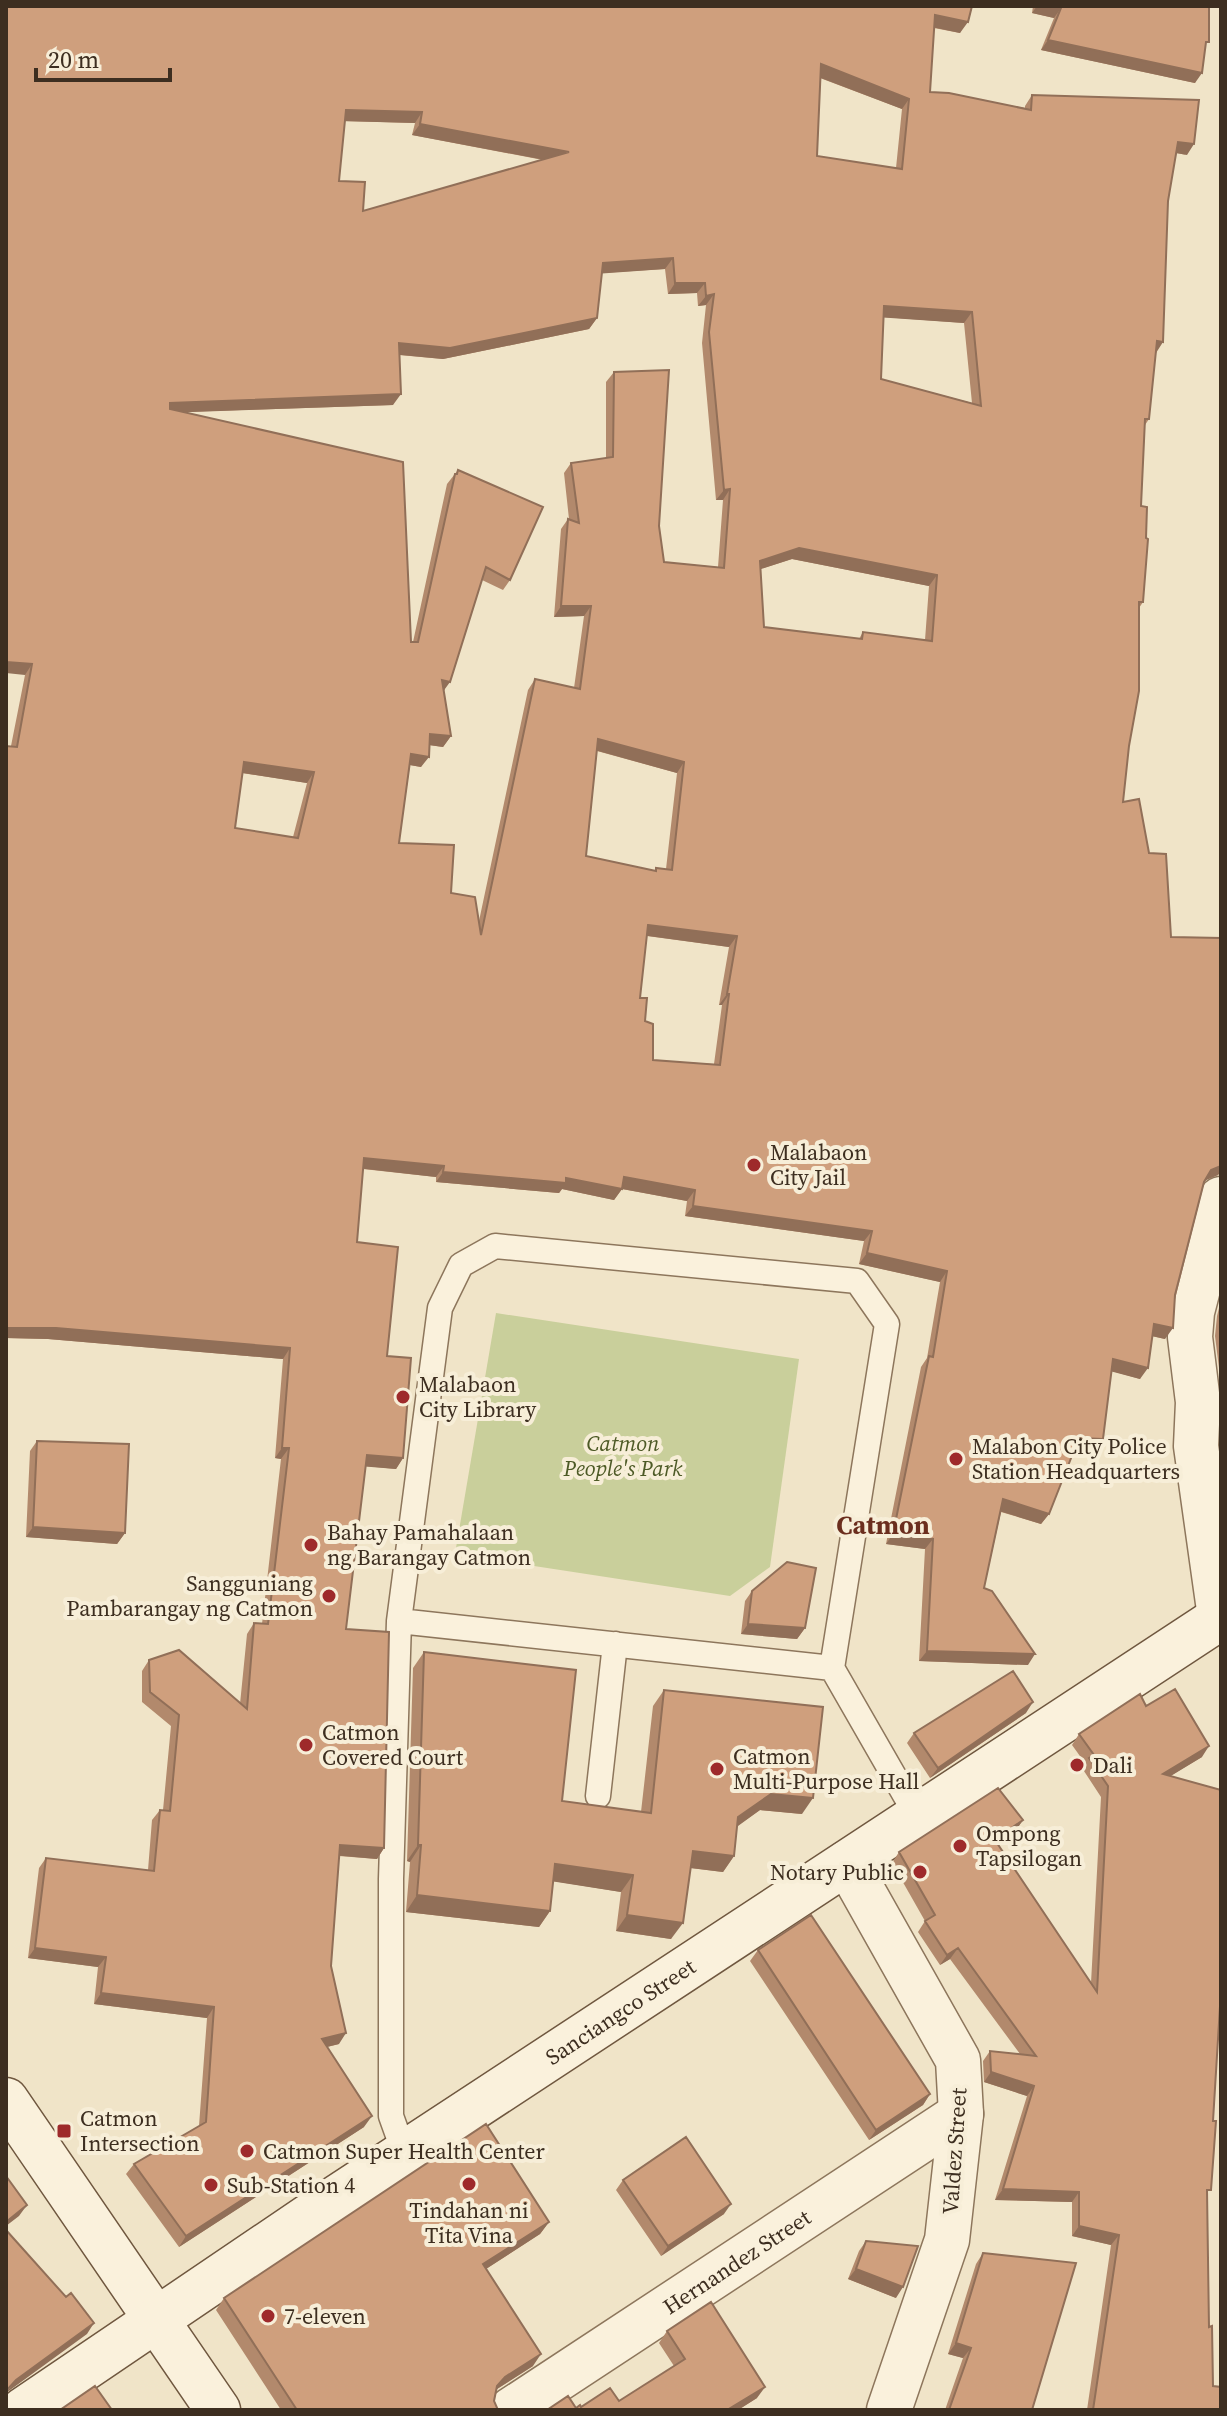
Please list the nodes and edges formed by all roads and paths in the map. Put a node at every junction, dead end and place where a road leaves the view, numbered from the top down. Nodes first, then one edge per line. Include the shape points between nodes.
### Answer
1 (1221, 1199) edge
2 (1220, 1617) edge
3 (399, 1621) junction
4 (615, 1644) junction
5 (832, 1668) junction
6 (598, 1796) dead end
7 (917, 1816) junction
8 (847, 1863) junction
9 (6, 2100) edge
10 (961, 2114) junction
11 (405, 2155) junction
12 (157, 2318) junction
13 (23, 2410) edge
14 (218, 2410) edge
15 (511, 2410) edge
16 (889, 2410) edge

1 - 2 main road via 1190,1337 1198,1402 1196,1446
2 - 7 main road, Sanciangco Street
3 - 4 lane
3 - 5 lane via 440,1308 461,1265 495,1246 857,1281 887,1324
3 - 11 lane via 391,2116
4 - 5 lane
4 - 6 lane
5 - 7 lane
7 - 8 main road, Sanciangco Street
8 - 10 main road, Valdez Street via 958,2060
8 - 11 main road, Sanciangco Street
9 - 12 main road
10 - 15 main road, Hernandez Street
10 - 16 main road, Valdez Street via 947,2240
11 - 12 main road, Sanciangco Street
12 - 13 main road, Sanciangco Street
12 - 14 main road

